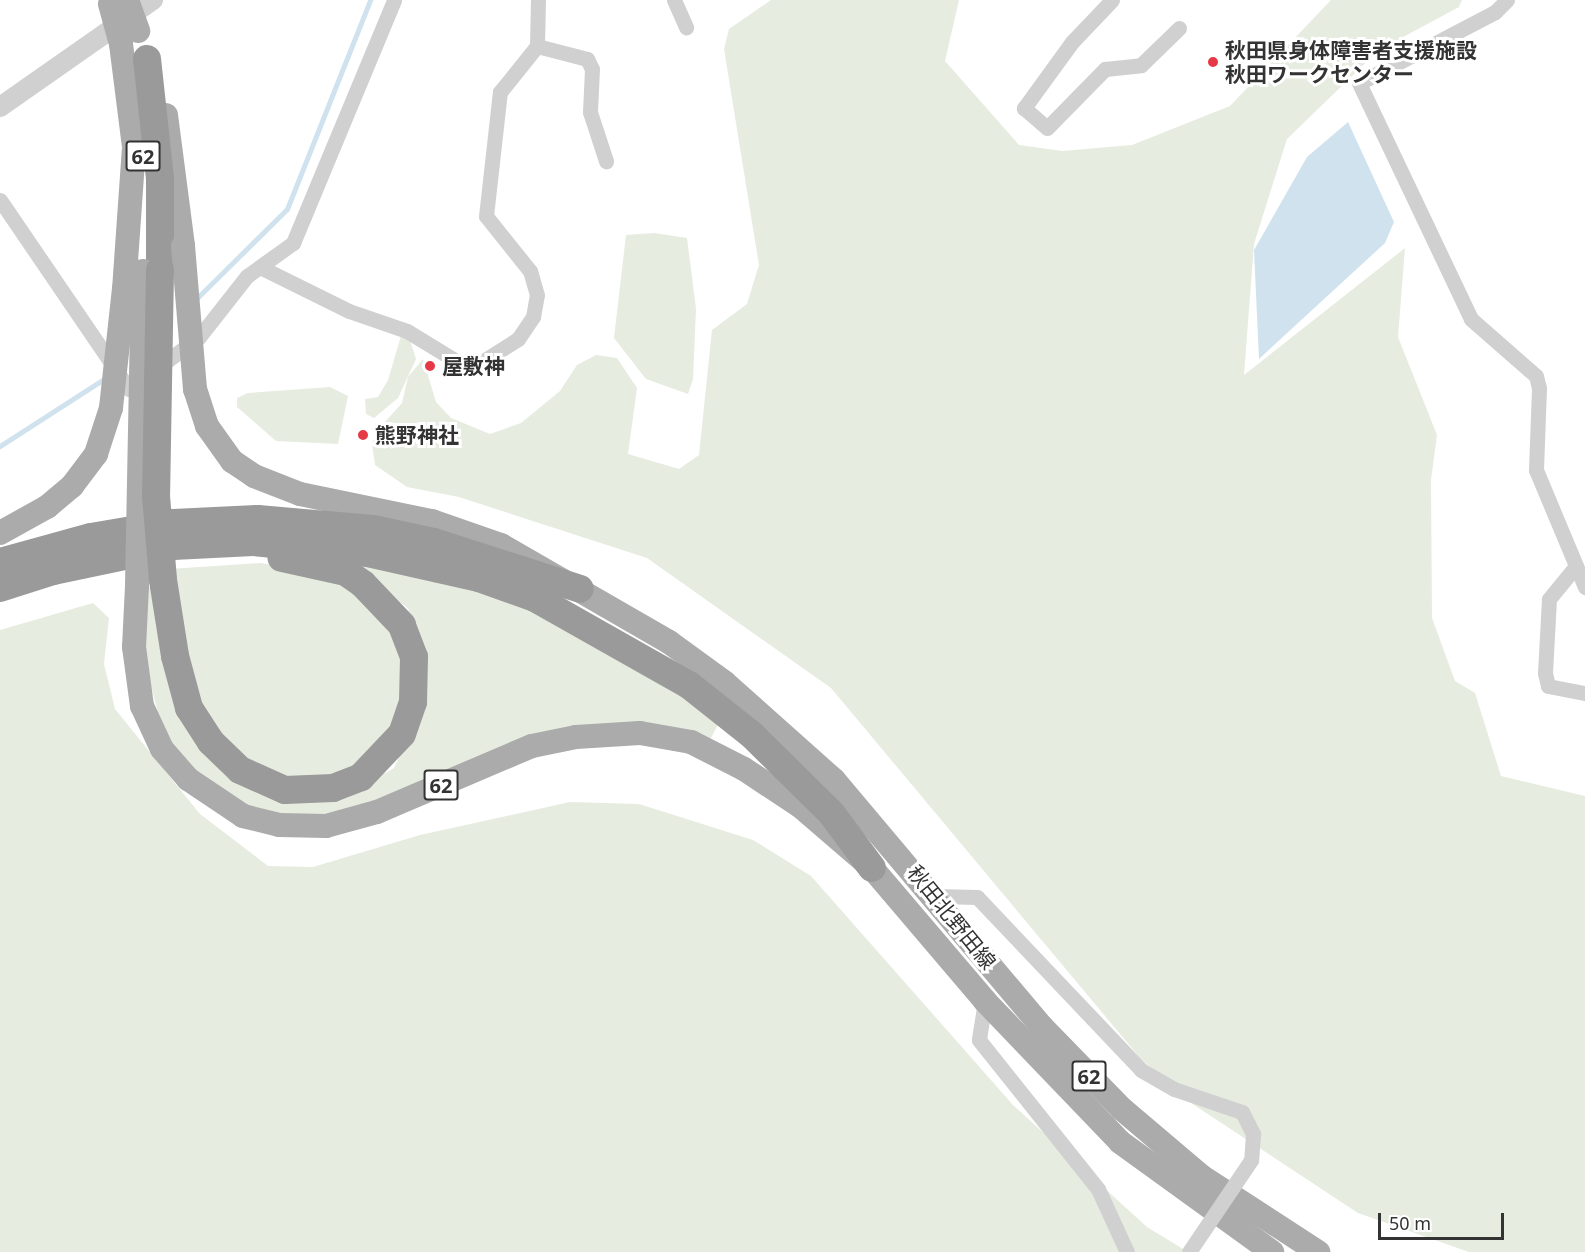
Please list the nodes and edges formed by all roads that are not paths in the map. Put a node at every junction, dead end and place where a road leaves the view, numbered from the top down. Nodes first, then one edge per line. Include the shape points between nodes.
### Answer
1 (153, 0) edge
2 (394, 0) edge
3 (538, 0) edge
4 (674, 0) edge
5 (1112, 0) edge
6 (1507, 0) edge
7 (115, 1) edge
8 (686, 27) dead end
9 (1179, 28) dead end
10 (129, 37) junction
11 (537, 46) junction
12 (147, 59) junction
13 (0, 107) edge
14 (606, 161) dead end
15 (0, 200) edge
16 (262, 268) junction
17 (152, 271) junction
18 (0, 533) edge
19 (173, 546) junction
20 (0, 562) edge
21 (1576, 566) junction
22 (150, 583) junction
23 (1585, 587) edge
24 (0, 588) edge
25 (580, 589) junction
26 (1585, 693) edge
27 (872, 868) junction
28 (936, 896) junction
29 (985, 1001) junction
30 (1127, 1252) edge
31 (1189, 1252) edge
32 (1272, 1252) edge
33 (1318, 1252) edge

1 - 13 street
2 - 16 street via 293,243
3 - 11 street
4 - 8 street
5 - 9 street via 1072,42 1024,108 1047,128 1105,69 1142,65
6 - 21 street via 1495,12 1359,82 1471,319 1536,376 1536,470
7 - 10 main road, 62, bridge
10 - 12 main road, 62
10 - 17 main road, 62 via 142,124
10 - 18 main road, bridge via 134,147 111,408 96,454 72,486 47,507
11 - 14 street via 587,59 592,69 590,112
11 - 16 street via 500,92 486,216 530,271 537,295 533,317 518,339 480,363 461,364 407,331 349,311
12 - 17 highway via 159,169
12 - 25 main road, 62, bridge via 166,113 183,246 195,389 207,426 232,461 254,476 300,494 432,521 501,545
15 - 16 street via 129,389 199,337 232,293
17 - 22 highway, bridge via 156,496
19 - 22 highway via 285,558 346,572 363,584 402,625 414,657 413,702 402,734 361,777 333,788 285,790 240,770 211,742 189,708
19 - 24 highway via 63,569
19 - 27 highway via 315,546 418,562 535,598 689,685 752,735 832,814
20 - 25 highway via 91,537 173,523 258,519 352,526 434,542
21 - 23 street
21 - 26 street via 1549,599 1545,673 1548,686
22 - 27 main road, 62 via 134,647 142,706 162,749 188,779 243,816 279,825 326,826 377,812 532,746 576,736 640,734 691,742 744,769 801,806
25 - 28 main road, 秋田北野田線 / 62 via 669,642 768,717 834,780
27 - 29 main road, 秋田北野田線 / 62
28 - 31 street, bridge via 977,897 1141,1070 1174,1089 1242,1112 1253,1134 1251,1160
28 - 33 main road, 秋田北野田線 / 62 via 1042,1027 1122,1109 1201,1176
29 - 30 street via 979,1040 1098,1189
29 - 32 main road, 秋田北野田線 / 62 via 1120,1142

